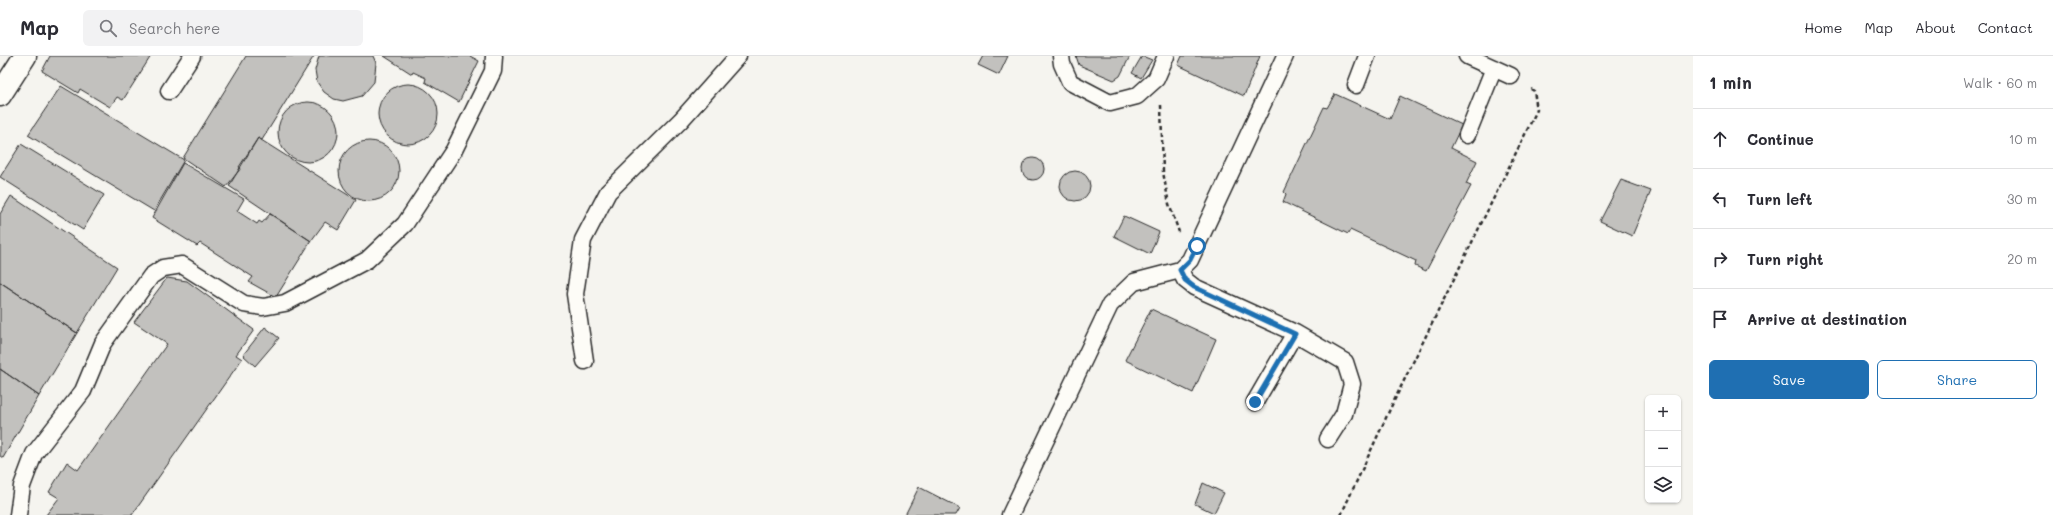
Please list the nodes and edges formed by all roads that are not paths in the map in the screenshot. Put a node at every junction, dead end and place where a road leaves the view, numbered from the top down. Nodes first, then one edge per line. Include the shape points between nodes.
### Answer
1 (25, 56) edge
2 (192, 56) edge
3 (494, 56) edge
4 (738, 56) edge
5 (1061, 56) edge
6 (1166, 56) edge
7 (1285, 56) edge
8 (1367, 56) edge
9 (1467, 56) edge
10 (1494, 68) junction
11 (1510, 76) road end
12 (1356, 85) dead end
13 (169, 91) dead end
14 (0, 95) edge
15 (1467, 135) dead end
16 (1185, 265) junction
17 (1295, 334) junction
18 (585, 361) dead end
19 (1255, 402) dead end
20 (1328, 439) dead end
21 (18, 515) edge
22 (1010, 515) edge

1 - 14 street
2 - 13 lane
3 - 21 lane via 493,71 454,150 405,224 367,260 285,303 263,307 244,304 182,266 163,268 151,276 103,343 83,391 34,454 22,486
4 - 18 lane via 681,120 608,192 583,240 575,294
5 - 6 lane via 1070,82 1110,103 1138,96 1156,79
7 - 16 lane
8 - 12 lane
9 - 10 lane
10 - 11 lane
10 - 15 lane
16 - 17 lane via 1185,280 1194,287
16 - 22 lane via 1134,282 1110,305
17 - 19 lane
17 - 20 lane via 1345,362 1352,384 1344,414

